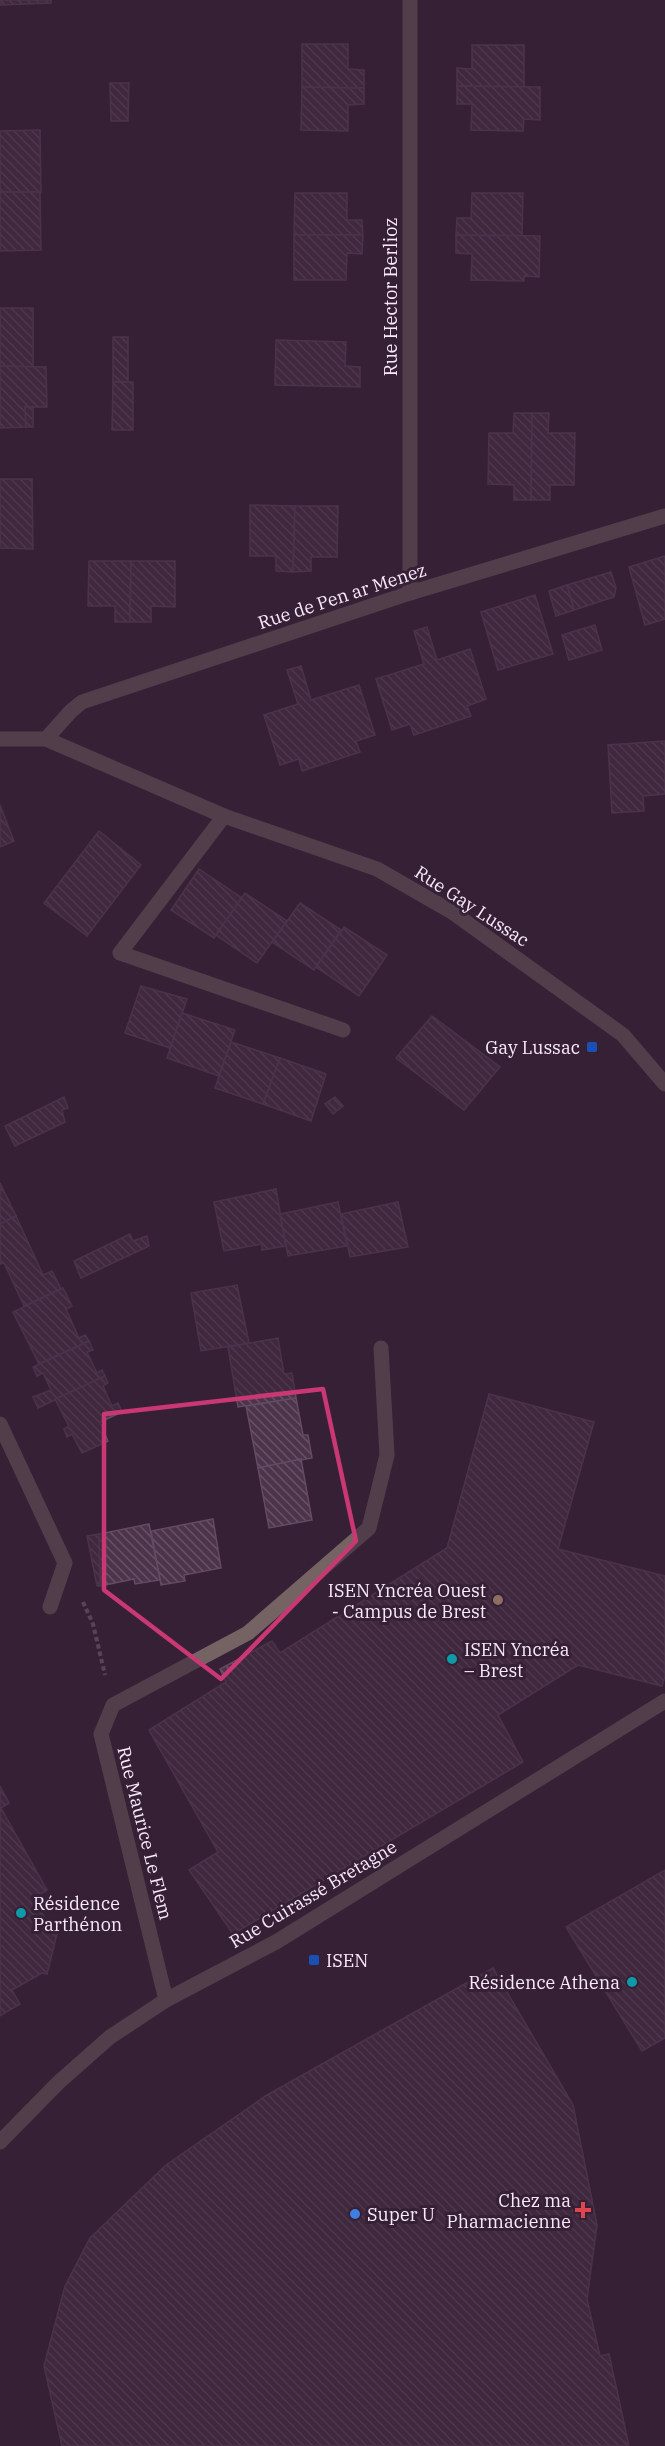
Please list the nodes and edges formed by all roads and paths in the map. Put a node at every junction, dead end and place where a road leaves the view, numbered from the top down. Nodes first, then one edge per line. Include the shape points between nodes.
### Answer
1 (410, 0) edge
2 (665, 516) edge
3 (410, 593) junction
4 (0, 739) edge
5 (46, 739) junction
6 (224, 816) junction
7 (343, 1030) dead end
8 (665, 1084) edge
9 (381, 1348) dead end
10 (0, 1424) edge
11 (65, 1563) junction
12 (50, 1607) dead end
13 (665, 1701) edge
14 (112, 1705) junction
15 (166, 2000) junction
16 (0, 2142) edge

1 - 3 street, Rue Hector Berlioz
2 - 3 street, Rue de Pen ar Menez
3 - 5 street, Rue de Pen ar Menez via 82,702
4 - 5 street, Rue Gay Lussac
5 - 6 street, Rue Gay Lussac
6 - 7 street via 120,953
6 - 8 street, Rue Gay Lussac via 377,869 452,912 623,1035
9 - 14 street via 387,1455 369,1528 248,1633
10 - 11 street
11 - 12 street
11 - 14 path via 93,1624
13 - 15 street, Rue Cuirassé Bretagne via 276,1942
14 - 15 street, Rue Maurice Le Flem via 100,1734
15 - 16 street, Rue Cuirassé Bretagne via 110,2037

